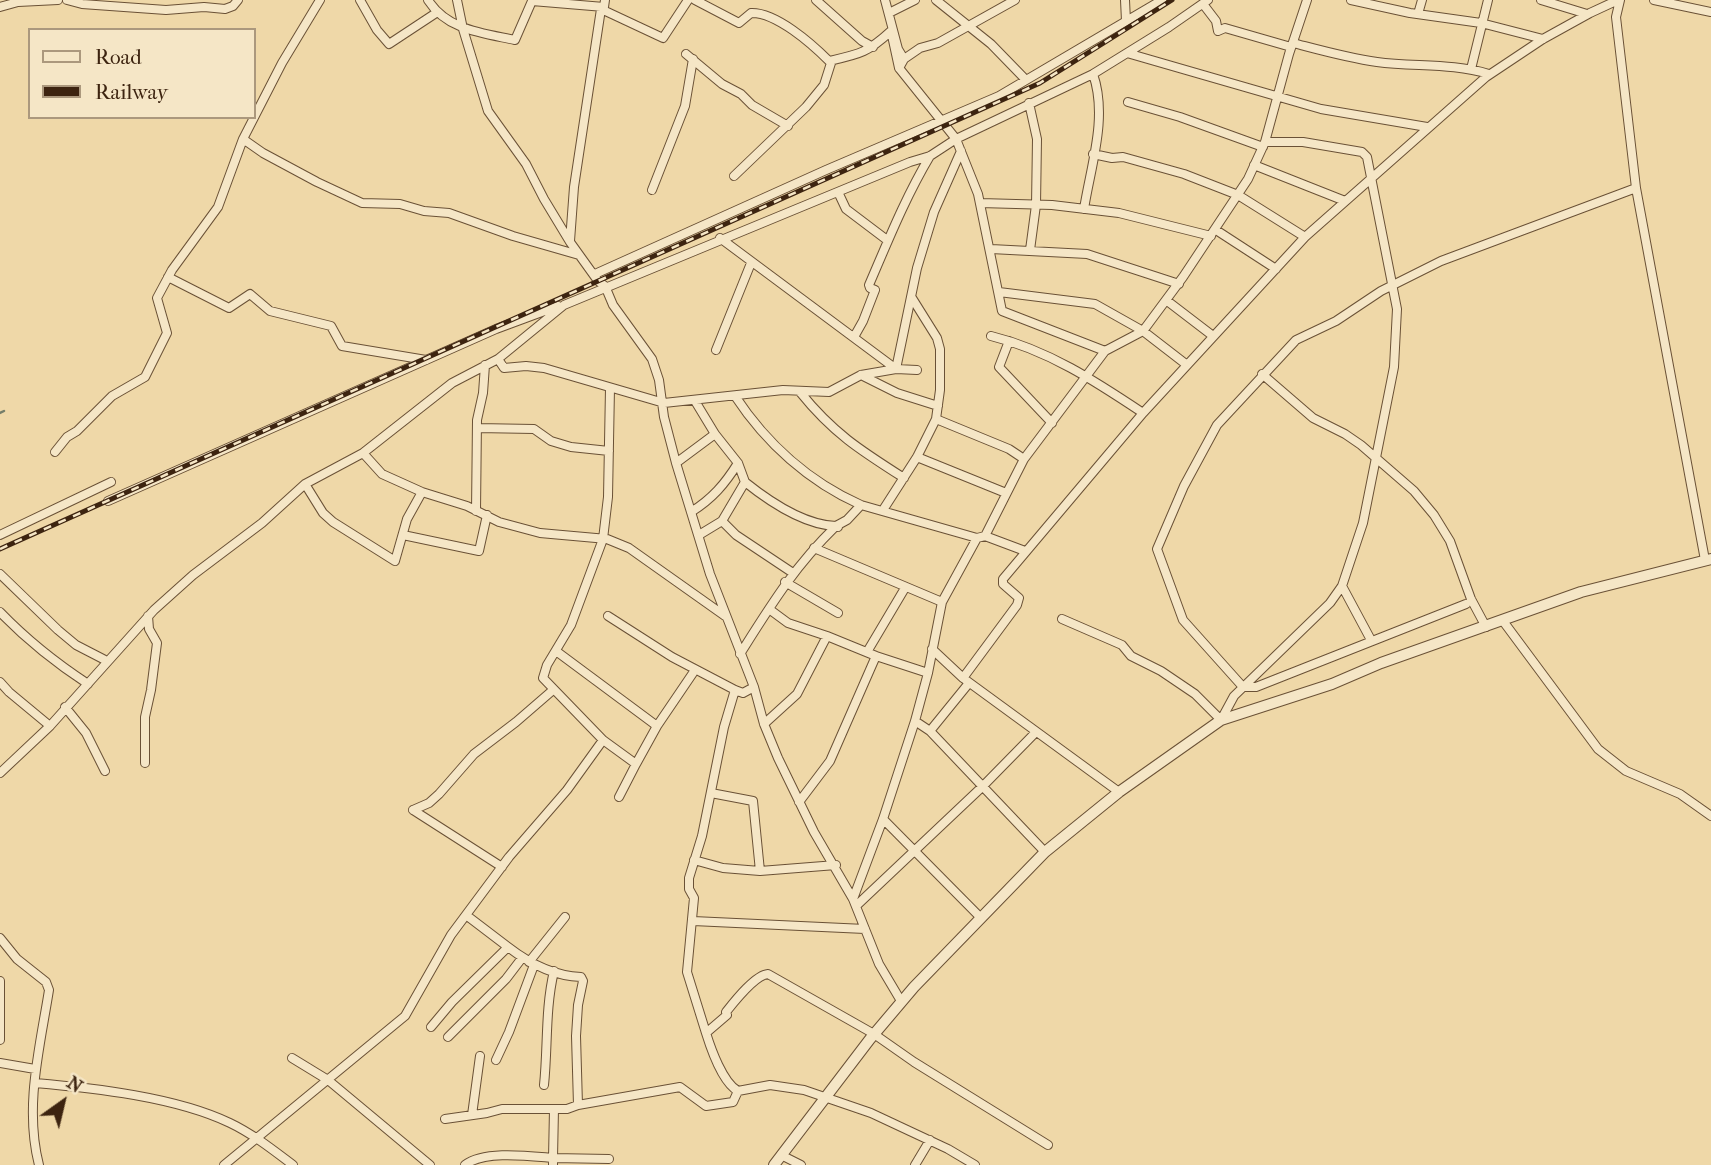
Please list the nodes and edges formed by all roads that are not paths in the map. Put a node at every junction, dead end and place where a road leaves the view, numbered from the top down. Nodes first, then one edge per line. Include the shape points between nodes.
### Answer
1 (58, 0) edge
2 (67, 0) edge
3 (238, 0) edge
4 (320, 0) edge
5 (360, 0) edge
6 (428, 0) edge
7 (457, 0) edge
8 (688, 0) edge
9 (695, 0) edge
10 (756, 0) edge
11 (816, 0) edge
12 (885, 0) edge
13 (915, 0) edge
14 (936, 0) edge
15 (1015, 0) edge
16 (1125, 0) edge
17 (1162, 0) edge
18 (1307, 0) edge
19 (1351, 0) edge
20 (1422, 0) edge
21 (1488, 0) edge
22 (1542, 0) edge
23 (1619, 0) edge
24 (1654, 0) edge
25 (92, 2) edge
26 (1206, 2) edge
27 (603, 5) edge
28 (0, 7) edge
29 (1711, 12) edge
30 (436, 13) junction
31 (751, 13) junction
32 (889, 13) junction
33 (1418, 14) junction
34 (1587, 14) junction
35 (1126, 21) junction
36 (1481, 23) junction
37 (970, 26) junction
38 (463, 29) junction
39 (1543, 39) junction
40 (1292, 45) junction
41 (873, 47) junction
42 (1127, 53) junction
43 (904, 59) junction
44 (829, 61) junction
45 (900, 68) junction
46 (1471, 69) junction
47 (1093, 74) junction
48 (1489, 74) junction
49 (1026, 80) junction
50 (1278, 97) junction
51 (1128, 102) dead end
52 (1029, 103) junction
53 (256, 114) edge
54 (253, 119) edge
55 (942, 120) junction
56 (788, 125) junction
57 (1427, 127) junction
58 (243, 139) junction
59 (956, 139) junction
60 (1264, 144) junction
61 (961, 151) junction
62 (1093, 154) junction
63 (930, 156) junction
64 (1254, 165) junction
65 (734, 176) dead end
66 (1371, 176) junction
67 (1636, 188) junction
68 (652, 190) dead end
69 (838, 191) junction
70 (1238, 195) junction
71 (1345, 201) junction
72 (980, 203) junction
73 (1036, 205) junction
74 (1084, 209) junction
75 (1214, 233) junction
76 (1305, 237) junction
77 (720, 238) junction
78 (887, 240) junction
79 (570, 242) junction
80 (990, 249) junction
81 (1030, 250) junction
82 (580, 255) junction
83 (751, 264) junction
84 (1276, 269) junction
85 (595, 274) junction
86 (168, 277) junction
87 (1178, 284) junction
88 (605, 286) junction
89 (1392, 286) junction
90 (999, 292) junction
91 (912, 298) junction
92 (572, 300) junction
93 (1166, 300) junction
94 (1143, 331) junction
95 (991, 336) dead end
96 (1213, 336) junction
97 (854, 337) junction
98 (1009, 341) junction
99 (716, 350) dead end
100 (1105, 351) junction
101 (498, 359) junction
102 (426, 360) junction
103 (485, 365) junction
104 (1187, 365) junction
105 (896, 369) junction
106 (916, 370) dead end
107 (1262, 374) junction
108 (861, 375) junction
109 (1086, 375) junction
110 (610, 388) junction
111 (800, 392) junction
112 (735, 396) junction
113 (695, 401) junction
114 (664, 403) junction
115 (938, 406) junction
116 (1143, 413) junction
117 (936, 419) junction
118 (1052, 424) junction
119 (477, 428) junction
120 (715, 434) junction
121 (608, 451) junction
122 (55, 452) dead end
123 (363, 453) junction
124 (917, 457) junction
125 (1377, 458) junction
126 (1024, 459) junction
127 (676, 463) junction
128 (738, 463) junction
129 (905, 478) junction
130 (111, 482) dead end
131 (745, 482) junction
132 (305, 484) junction
133 (422, 492) junction
134 (1006, 493) junction
135 (108, 501) dead end
136 (861, 505) junction
137 (883, 510) junction
138 (476, 511) junction
139 (691, 512) junction
140 (487, 515) junction
141 (722, 522) junction
142 (837, 526) junction
143 (403, 535) junction
144 (699, 535) junction
145 (0, 536) edge
146 (981, 537) junction
147 (603, 539) junction
148 (814, 548) junction
149 (1026, 551) junction
150 (1708, 559) edge
151 (793, 573) junction
152 (0, 574) edge
153 (785, 582) junction
154 (1342, 586) junction
155 (905, 588) junction
156 (942, 602) junction
157 (1466, 604) dead end
158 (769, 608) junction
159 (0, 612) edge
160 (838, 613) dead end
161 (148, 616) junction
162 (608, 616) dead end
163 (725, 616) junction
164 (1062, 619) dead end
165 (1503, 621) junction
166 (1486, 627) junction
167 (827, 636) junction
168 (1371, 640) junction
169 (932, 649) junction
170 (556, 650) junction
171 (740, 654) junction
172 (872, 654) junction
173 (107, 661) junction
174 (695, 670) junction
175 (928, 673) junction
176 (966, 681) junction
177 (0, 682) edge
178 (88, 684) junction
179 (754, 687) junction
180 (1243, 687) junction
181 (553, 690) junction
182 (735, 690) junction
183 (65, 707) junction
184 (1222, 719) junction
185 (915, 721) junction
186 (764, 724) junction
187 (50, 726) junction
188 (657, 726) junction
189 (930, 731) junction
190 (1036, 732) junction
191 (603, 740) junction
192 (145, 763) dead end
193 (636, 764) junction
194 (105, 771) dead end
195 (0, 773) edge
196 (983, 786) junction
197 (1119, 792) junction
198 (711, 793) junction
199 (619, 797) dead end
200 (799, 802) junction
201 (1711, 817) edge
202 (883, 819) junction
203 (915, 852) junction
204 (1045, 852) junction
205 (694, 860) junction
206 (836, 866) junction
207 (502, 867) junction
208 (760, 872) junction
209 (854, 902) junction
210 (466, 915) junction
211 (565, 917) dead end
212 (981, 918) junction
213 (692, 921) junction
214 (865, 929) junction
215 (1, 942) edge
216 (508, 947) junction
217 (528, 962) junction
218 (554, 971) junction
219 (0, 981) edge
220 (901, 1002) junction
221 (431, 1027) dead end
222 (706, 1033) junction
223 (874, 1034) junction
224 (448, 1037) dead end
225 (0, 1040) edge
226 (480, 1056) dead end
227 (292, 1058) dead end
228 (495, 1060) dead end
229 (0, 1063) edge
230 (35, 1069) junction
231 (328, 1080) junction
232 (35, 1083) junction
233 (544, 1085) dead end
234 (738, 1091) junction
235 (825, 1097) junction
236 (578, 1105) junction
237 (554, 1109) junction
238 (472, 1115) junction
239 (445, 1119) dead end
240 (257, 1138) junction
241 (930, 1140) junction
242 (1048, 1145) dead end
243 (781, 1155) junction
244 (609, 1159) dead end
245 (553, 1161) edge
246 (39, 1165) edge
247 (224, 1165) edge
248 (293, 1165) edge
249 (430, 1165) edge
250 (465, 1165) edge
251 (774, 1165) edge
252 (801, 1165) edge
253 (915, 1165) edge
254 (975, 1165) edge

1 - 28 street
2 - 25 street
3 - 25 street via 225,9 166,10
4 - 53 street
5 - 30 street via 389,44
6 - 30 street
7 - 38 street
8 - 27 street via 663,38
9 - 31 street via 739,23
10 - 31 street
11 - 41 street
12 - 32 street
13 - 32 street
14 - 37 street
15 - 37 street
16 - 35 street
17 - 35 street
18 - 40 street
19 - 33 street
20 - 33 street
21 - 36 street
22 - 34 street
23 - 34 street
23 - 67 street via 1616,17
24 - 29 street
26 - 40 street via 1218,31 1225,28
26 - 42 street
27 - 38 street via 532,1 515,40
27 - 79 street via 574,187
30 - 38 street
31 - 44 street via 786,26
32 - 43 street
33 - 36 street
34 - 39 street
35 - 49 street
36 - 39 street
36 - 46 street
37 - 43 street
37 - 49 street
38 - 79 street via 488,111 526,164
39 - 48 street
40 - 46 street via 1379,62
40 - 50 street
41 - 44 street
41 - 45 street via 891,31
42 - 47 street
42 - 50 street
43 - 45 street
44 - 56 street via 824,85
45 - 55 street
46 - 48 street
47 - 52 street
47 - 62 street via 1100,114
48 - 57 street
49 - 55 street
50 - 57 street
50 - 60 street
51 - 60 street
52 - 59 street
52 - 73 street via 1037,139
54 - 58 street
55 - 59 street
55 - 85 street
56 - 65 street
56 - 68 street via 722,84 690,56 685,106
57 - 66 street
58 - 82 street via 362,203 449,213
58 - 86 street via 218,207
59 - 61 street
59 - 63 street
60 - 64 street
60 - 66 street via 1303,142 1363,152
61 - 72 street
61 - 91 street via 934,212
62 - 70 street via 1163,168
62 - 74 street
63 - 69 street
63 - 78 street
64 - 70 street
64 - 71 street
66 - 71 street
66 - 89 street
67 - 89 street via 1441,261
67 - 150 street
69 - 77 street
69 - 78 street via 846,209
70 - 75 street
70 - 76 street
71 - 76 street
72 - 73 street
72 - 80 street
73 - 74 street
73 - 81 street
74 - 75 street
75 - 84 street
75 - 87 street
76 - 84 street
77 - 83 street
77 - 88 street
78 - 97 street via 869,285 875,290
79 - 82 street
80 - 81 street
80 - 90 street
81 - 87 street via 1087,254
82 - 85 street
83 - 97 street
83 - 99 street
84 - 96 street
85 - 88 street
86 - 102 street via 229,308 250,294 270,311 331,326 342,346
86 - 122 street via 157,298 167,333 145,377 112,396
87 - 93 street
88 - 92 street
88 - 114 street via 613,305 652,359
89 - 107 street via 1296,340
89 - 125 street via 1397,309 1395,359
90 - 94 street via 1095,304
90 - 100 street via 1002,311
91 - 105 street
91 - 115 street via 940,349
92 - 101 street
92 - 102 street
93 - 94 street
93 - 96 street
94 - 100 street
94 - 104 street
95 - 98 street
96 - 104 street
97 - 105 street
98 - 109 street
98 - 118 street via 999,367
100 - 109 street
101 - 103 street
101 - 110 street via 504,368 544,368
102 - 135 street
103 - 119 street
103 - 123 street via 452,383
104 - 116 street
105 - 106 street
105 - 108 street
107 - 125 street via 1308,414
107 - 180 street via 1217,425 1157,549 1183,620
108 - 111 street via 829,392
108 - 115 street
109 - 116 street
109 - 118 street
110 - 114 street
110 - 121 street
111 - 112 street
111 - 129 street via 840,436
112 - 113 street
112 - 136 street via 775,447 819,482
113 - 114 street
113 - 120 street
114 - 127 street
115 - 117 street
116 - 149 street
117 - 124 street
117 - 126 street
118 - 126 street
119 - 121 street via 534,429 571,447
119 - 138 street
120 - 127 street
120 - 128 street
121 - 147 street
123 - 132 street
123 - 133 street via 382,474
124 - 129 street
124 - 134 street
125 - 154 street via 1363,523
125 - 166 street via 1408,484 1434,515 1450,541
126 - 134 street
127 - 139 street
128 - 131 street
128 - 139 street via 722,487
129 - 137 street
130 - 145 street
131 - 141 street
131 - 142 street via 806,519 821,526
132 - 143 street via 332,522 395,561
132 - 161 street
133 - 138 street
133 - 143 street
134 - 146 street
136 - 137 street
136 - 142 street
137 - 146 street
138 - 140 street
139 - 144 street
140 - 143 street via 479,551
140 - 147 street via 540,533
141 - 144 street
141 - 151 street
142 - 148 street
144 - 163 street
146 - 149 street
146 - 156 street
147 - 163 street via 629,548
147 - 170 street via 572,625
148 - 151 street
148 - 155 street
149 - 176 street via 1003,579 1019,598 1017,606
150 - 165 street via 1581,593
151 - 153 street
152 - 173 street via 76,645
153 - 158 street
153 - 160 street
154 - 168 street
154 - 180 street via 1302,632
155 - 156 street
155 - 172 street
156 - 169 street
157 - 168 street
158 - 167 street via 788,622
158 - 171 street
159 - 178 street
161 - 173 street
161 - 192 street via 157,643 145,718
162 - 174 street
163 - 171 street
164 - 184 street via 1122,645 1131,656 1195,694
165 - 166 street
165 - 201 street via 1598,749 1626,771 1680,794
166 - 184 street
167 - 172 street
167 - 186 street via 797,694
168 - 180 street via 1256,687
169 - 175 street
169 - 176 street
170 - 181 street via 544,678
170 - 188 street
171 - 179 street
172 - 175 street
172 - 200 street via 830,761
173 - 178 street
174 - 182 street
174 - 188 street
175 - 185 street
176 - 189 street
176 - 190 street
177 - 187 street
178 - 183 street
179 - 182 street
179 - 186 street
180 - 184 street
181 - 191 street
181 - 207 street via 474,754 429,803 413,810
182 - 198 street
183 - 187 street
183 - 194 street via 86,733
184 - 197 street
185 - 189 street
185 - 202 street
186 - 200 street
187 - 195 street
188 - 193 street
189 - 196 street
190 - 196 street
190 - 197 street
191 - 193 street
191 - 207 street via 568,790
193 - 199 street
196 - 203 street
196 - 204 street
197 - 204 street
198 - 205 street
198 - 208 street via 753,801
200 - 206 street
202 - 203 street
202 - 209 street
203 - 209 street
203 - 212 street
204 - 212 street
205 - 208 street
205 - 213 street via 689,878 694,898
206 - 208 street
206 - 209 street
207 - 210 street
209 - 214 street
210 - 216 street
210 - 231 street via 408,1013
211 - 217 street
212 - 220 street
213 - 214 street
213 - 222 street via 687,972
214 - 220 street
215 - 230 street via 46,982 49,990
216 - 217 street
216 - 221 street
217 - 218 street
217 - 224 street
217 - 228 street via 509,1032
218 - 233 street via 547,1007
218 - 236 street via 583,981 576,1025
219 - 225 street
220 - 223 street
222 - 223 street via 768,974
222 - 234 street via 718,1063
223 - 235 street
223 - 242 street
226 - 238 street
227 - 231 street
229 - 230 street
230 - 232 street
231 - 240 street
231 - 249 street
232 - 240 street via 92,1088 190,1109 222,1119
232 - 246 street via 33,1133
234 - 235 street via 770,1085
234 - 236 street via 733,1102 706,1106 680,1087
235 - 241 street
235 - 243 street
236 - 237 street
237 - 238 street via 502,1109
237 - 245 street
238 - 239 street
240 - 247 street
240 - 248 street
241 - 253 street
241 - 254 street
243 - 251 street
243 - 252 street
244 - 245 street
245 - 250 street via 508,1156 481,1158

